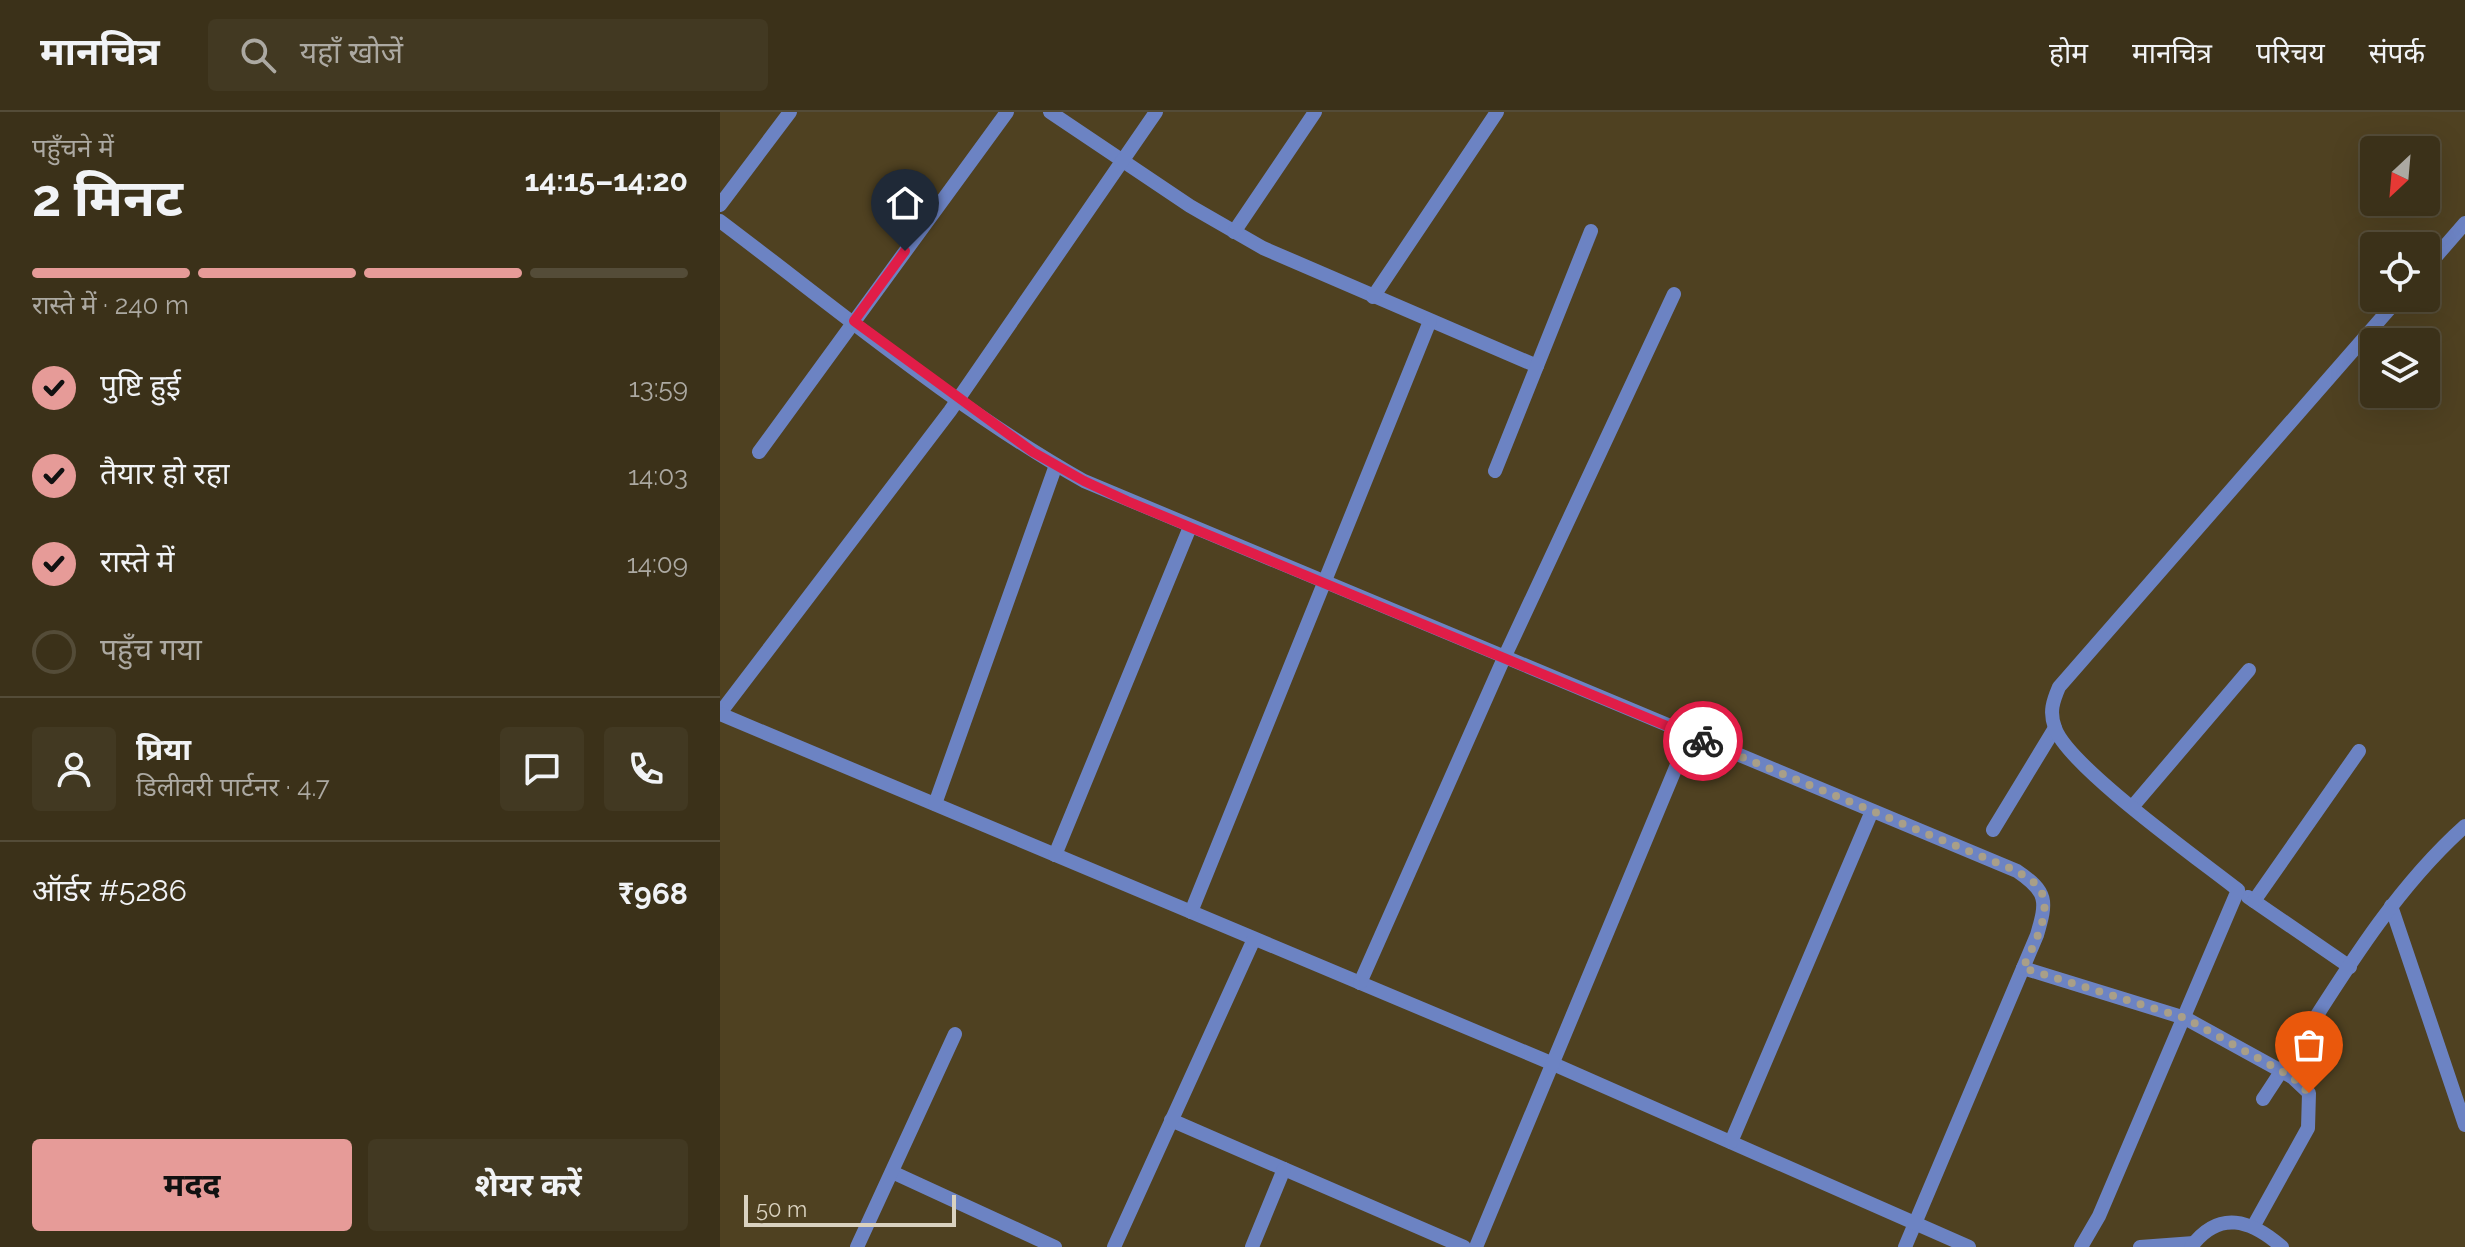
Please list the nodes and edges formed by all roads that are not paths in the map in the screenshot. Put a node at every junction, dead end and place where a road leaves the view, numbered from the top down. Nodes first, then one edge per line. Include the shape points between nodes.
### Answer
1 (790, 112) edge
2 (1007, 112) edge
3 (1050, 112) edge
4 (1156, 112) edge
5 (1315, 112) edge
6 (1497, 112) edge
7 (1123, 161) junction
8 (720, 205) edge
9 (720, 221) edge
10 (2465, 223) edge
11 (1591, 231) dead end
12 (1234, 232) junction
13 (2440, 252) edge
14 (1674, 294) dead end
15 (1373, 297) junction
16 (2387, 312) edge
17 (854, 321) junction
18 (1430, 321) junction
19 (1537, 366) junction
20 (958, 400) junction
21 (759, 452) dead end
22 (1056, 465) junction
23 (1495, 471) dead end
24 (1190, 527) junction
25 (1324, 583) junction
26 (1504, 658) junction
27 (2249, 670) dead end
28 (720, 714) edge
29 (2055, 728) junction
30 (1689, 736) junction
31 (2359, 751) dead end
32 (935, 804) junction
33 (2133, 806) junction
34 (1872, 811) junction
35 (2465, 826) edge
36 (1993, 830) dead end
37 (1055, 855) junction
38 (2238, 890) junction
39 (2254, 901) junction
40 (2391, 906) junction
41 (1191, 912) junction
42 (1254, 939) junction
43 (2350, 967) junction
44 (2023, 968) junction
45 (1360, 983) junction
46 (2185, 1018) junction
47 (955, 1034) dead end
48 (1551, 1063) junction
49 (2281, 1072) junction
50 (2263, 1099) dead end
51 (1171, 1120) junction
52 (2465, 1125) edge
53 (1731, 1142) junction
54 (1284, 1169) junction
55 (892, 1172) junction
56 (1915, 1223) junction
57 (2253, 1227) junction
58 (2193, 1245) edge
59 (857, 1247) edge
60 (1055, 1247) edge
61 (1114, 1247) edge
62 (1252, 1247) edge
63 (1464, 1247) edge
64 (1476, 1247) edge
65 (1905, 1247) edge
66 (1969, 1247) edge
67 (2081, 1247) edge
68 (2140, 1247) edge
69 (2282, 1247) edge

1 - 8 street
2 - 17 street
3 - 7 street
4 - 7 street
5 - 12 street
6 - 15 street
7 - 12 street
7 - 20 street
9 - 17 street
10 - 13 street
11 - 19 street
12 - 15 street
14 - 26 street
15 - 18 street
16 - 29 street via 2059,687 2051,705
17 - 20 street
17 - 21 street
18 - 19 street
18 - 25 street
19 - 23 street
20 - 22 street
20 - 28 street
22 - 24 street
22 - 32 street
24 - 25 street
24 - 37 street
25 - 26 street
25 - 41 street
26 - 30 street
26 - 45 street
27 - 33 street
28 - 32 street
29 - 33 street via 2066,747
29 - 36 street
30 - 34 street
30 - 48 street
31 - 39 street
32 - 37 street
33 - 38 street
34 - 44 street via 2017,871 2037,885 2044,912
34 - 53 street
35 - 40 street
37 - 41 street
38 - 39 street
38 - 46 street
39 - 43 street
40 - 43 street
40 - 52 street
41 - 42 street
42 - 45 street
42 - 51 street
43 - 49 street
44 - 46 street
44 - 56 street
45 - 48 street
46 - 49 street
46 - 67 street
47 - 55 street
48 - 53 street
48 - 64 street
49 - 50 street
49 - 57 street via 2309,1093 2308,1128
51 - 54 street
51 - 61 street
53 - 56 street
54 - 62 street
54 - 63 street
55 - 59 street
55 - 60 street
56 - 65 street
56 - 66 street
57 - 58 street via 2223,1223
57 - 69 street
58 - 68 street

